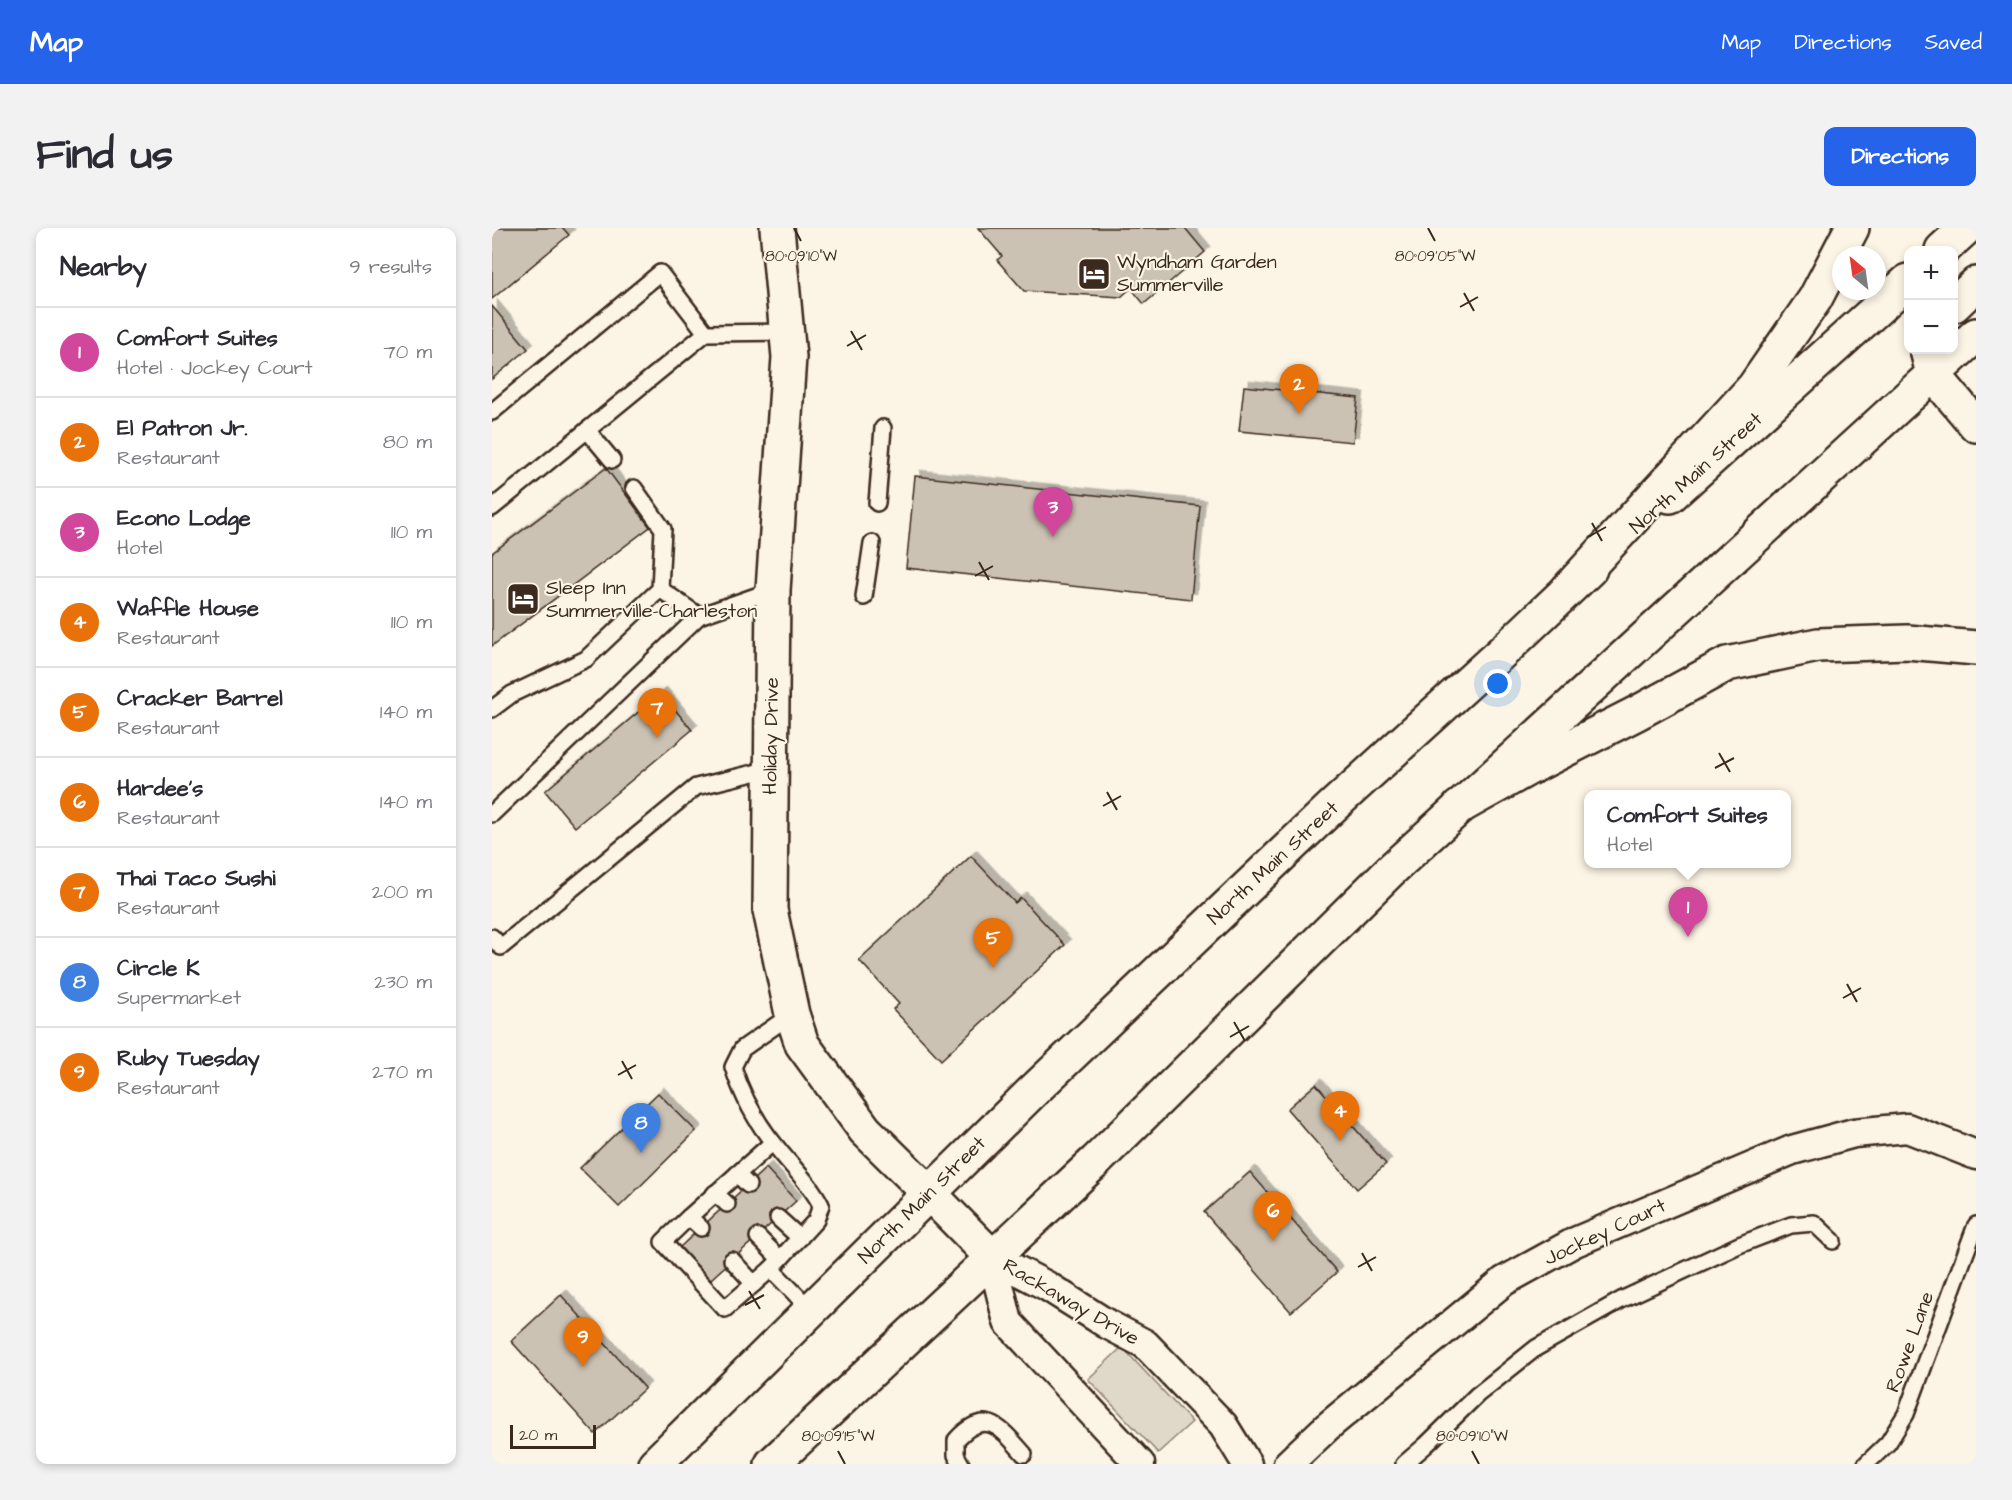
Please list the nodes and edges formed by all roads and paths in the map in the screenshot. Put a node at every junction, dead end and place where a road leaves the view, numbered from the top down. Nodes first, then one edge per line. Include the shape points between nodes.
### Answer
1 (777, 228) edge
2 (1852, 228) edge
3 (1966, 228) edge
4 (1946, 246) edge
5 (1904, 284) edge
6 (1976, 284) edge
7 (1958, 300) edge
8 (787, 332) junction
9 (706, 333) junction
10 (1976, 334) edge
11 (1930, 362) edge
12 (492, 412) edge
13 (1976, 425) edge
14 (882, 428) dead end
15 (587, 430) junction
16 (612, 460) dead end
17 (634, 488) dead end
18 (877, 503) dead end
19 (492, 508) edge
20 (872, 543) dead end
21 (660, 589) junction
22 (1568, 589) junction
23 (773, 590) junction
24 (864, 597) dead end
25 (699, 616) junction
26 (1976, 648) edge
27 (492, 709) edge
28 (770, 769) junction
29 (1459, 807) junction
30 (492, 814) edge
31 (492, 937) edge
32 (792, 1014) junction
33 (772, 1143) junction
34 (1976, 1155) edge
35 (715, 1193) junction
36 (929, 1193) junction
37 (727, 1204) dead end
38 (689, 1216) junction
39 (778, 1218) dead end
40 (1976, 1224) edge
41 (701, 1228) dead end
42 (758, 1236) dead end
43 (800, 1238) junction
44 (1833, 1241) dead end
45 (992, 1257) junction
46 (732, 1260) dead end
47 (775, 1264) junction
48 (754, 1284) junction
49 (811, 1310) junction
50 (1024, 1454) dead end
51 (655, 1464) edge
52 (772, 1464) edge
53 (961, 1464) edge
54 (1140, 1464) edge
55 (1247, 1464) edge
56 (1288, 1464) edge
57 (1404, 1464) edge
58 (1866, 1464) edge

1 - 8 main road, Holiday Drive
2 - 22 main road via 1815,299 1754,387
3 - 4 main road
5 - 22 main road, North Main Street
6 - 7 main road
8 - 9 lane
8 - 23 main road, Holiday Drive via 789,357
9 - 12 lane via 660,273
9 - 15 lane
10 - 11 main road
11 - 13 main road
11 - 29 main road
14 - 18 lane
15 - 16 lane
15 - 19 lane
17 - 21 lane via 663,529
20 - 24 lane
21 - 25 lane
21 - 27 lane via 586,659 512,694
22 - 36 main road, North Main Street via 1324,814
23 - 25 lane
23 - 28 main road, Holiday Drive
25 - 30 lane
26 - 29 main road via 1907,642 1818,645 1727,664
28 - 31 lane via 696,787 501,947
28 - 32 main road, Holiday Drive via 770,910
29 - 45 main road via 1096,1161
32 - 33 lane via 742,1049 733,1066 742,1095
32 - 36 main road, Holiday Drive via 802,1044 865,1130
33 - 35 lane via 742,1180
33 - 43 lane via 821,1205 816,1220
34 - 56 street, Jockey Court via 1907,1128 1854,1133 1792,1150 1575,1242 1504,1281 1327,1427
35 - 37 lane
35 - 38 lane
36 - 45 main road, Holiday Drive
36 - 49 main road, North Main Street
38 - 41 lane
38 - 48 lane via 663,1242 725,1308
39 - 43 lane
40 - 58 lane, Rowe Lane via 1906,1414 1887,1443
42 - 47 lane
43 - 47 lane
44 - 57 lane via 1814,1223 1791,1225 1623,1299 1536,1348 1477,1395
45 - 52 main road
45 - 54 street, Rackaway Drive via 1008,1322
45 - 55 street, Rackaway Drive via 1145,1344 1223,1425
46 - 48 lane
47 - 48 lane
47 - 49 lane
49 - 51 main road, North Main Street
50 - 53 lane via 999,1426 981,1422 967,1428 956,1440 956,1455

